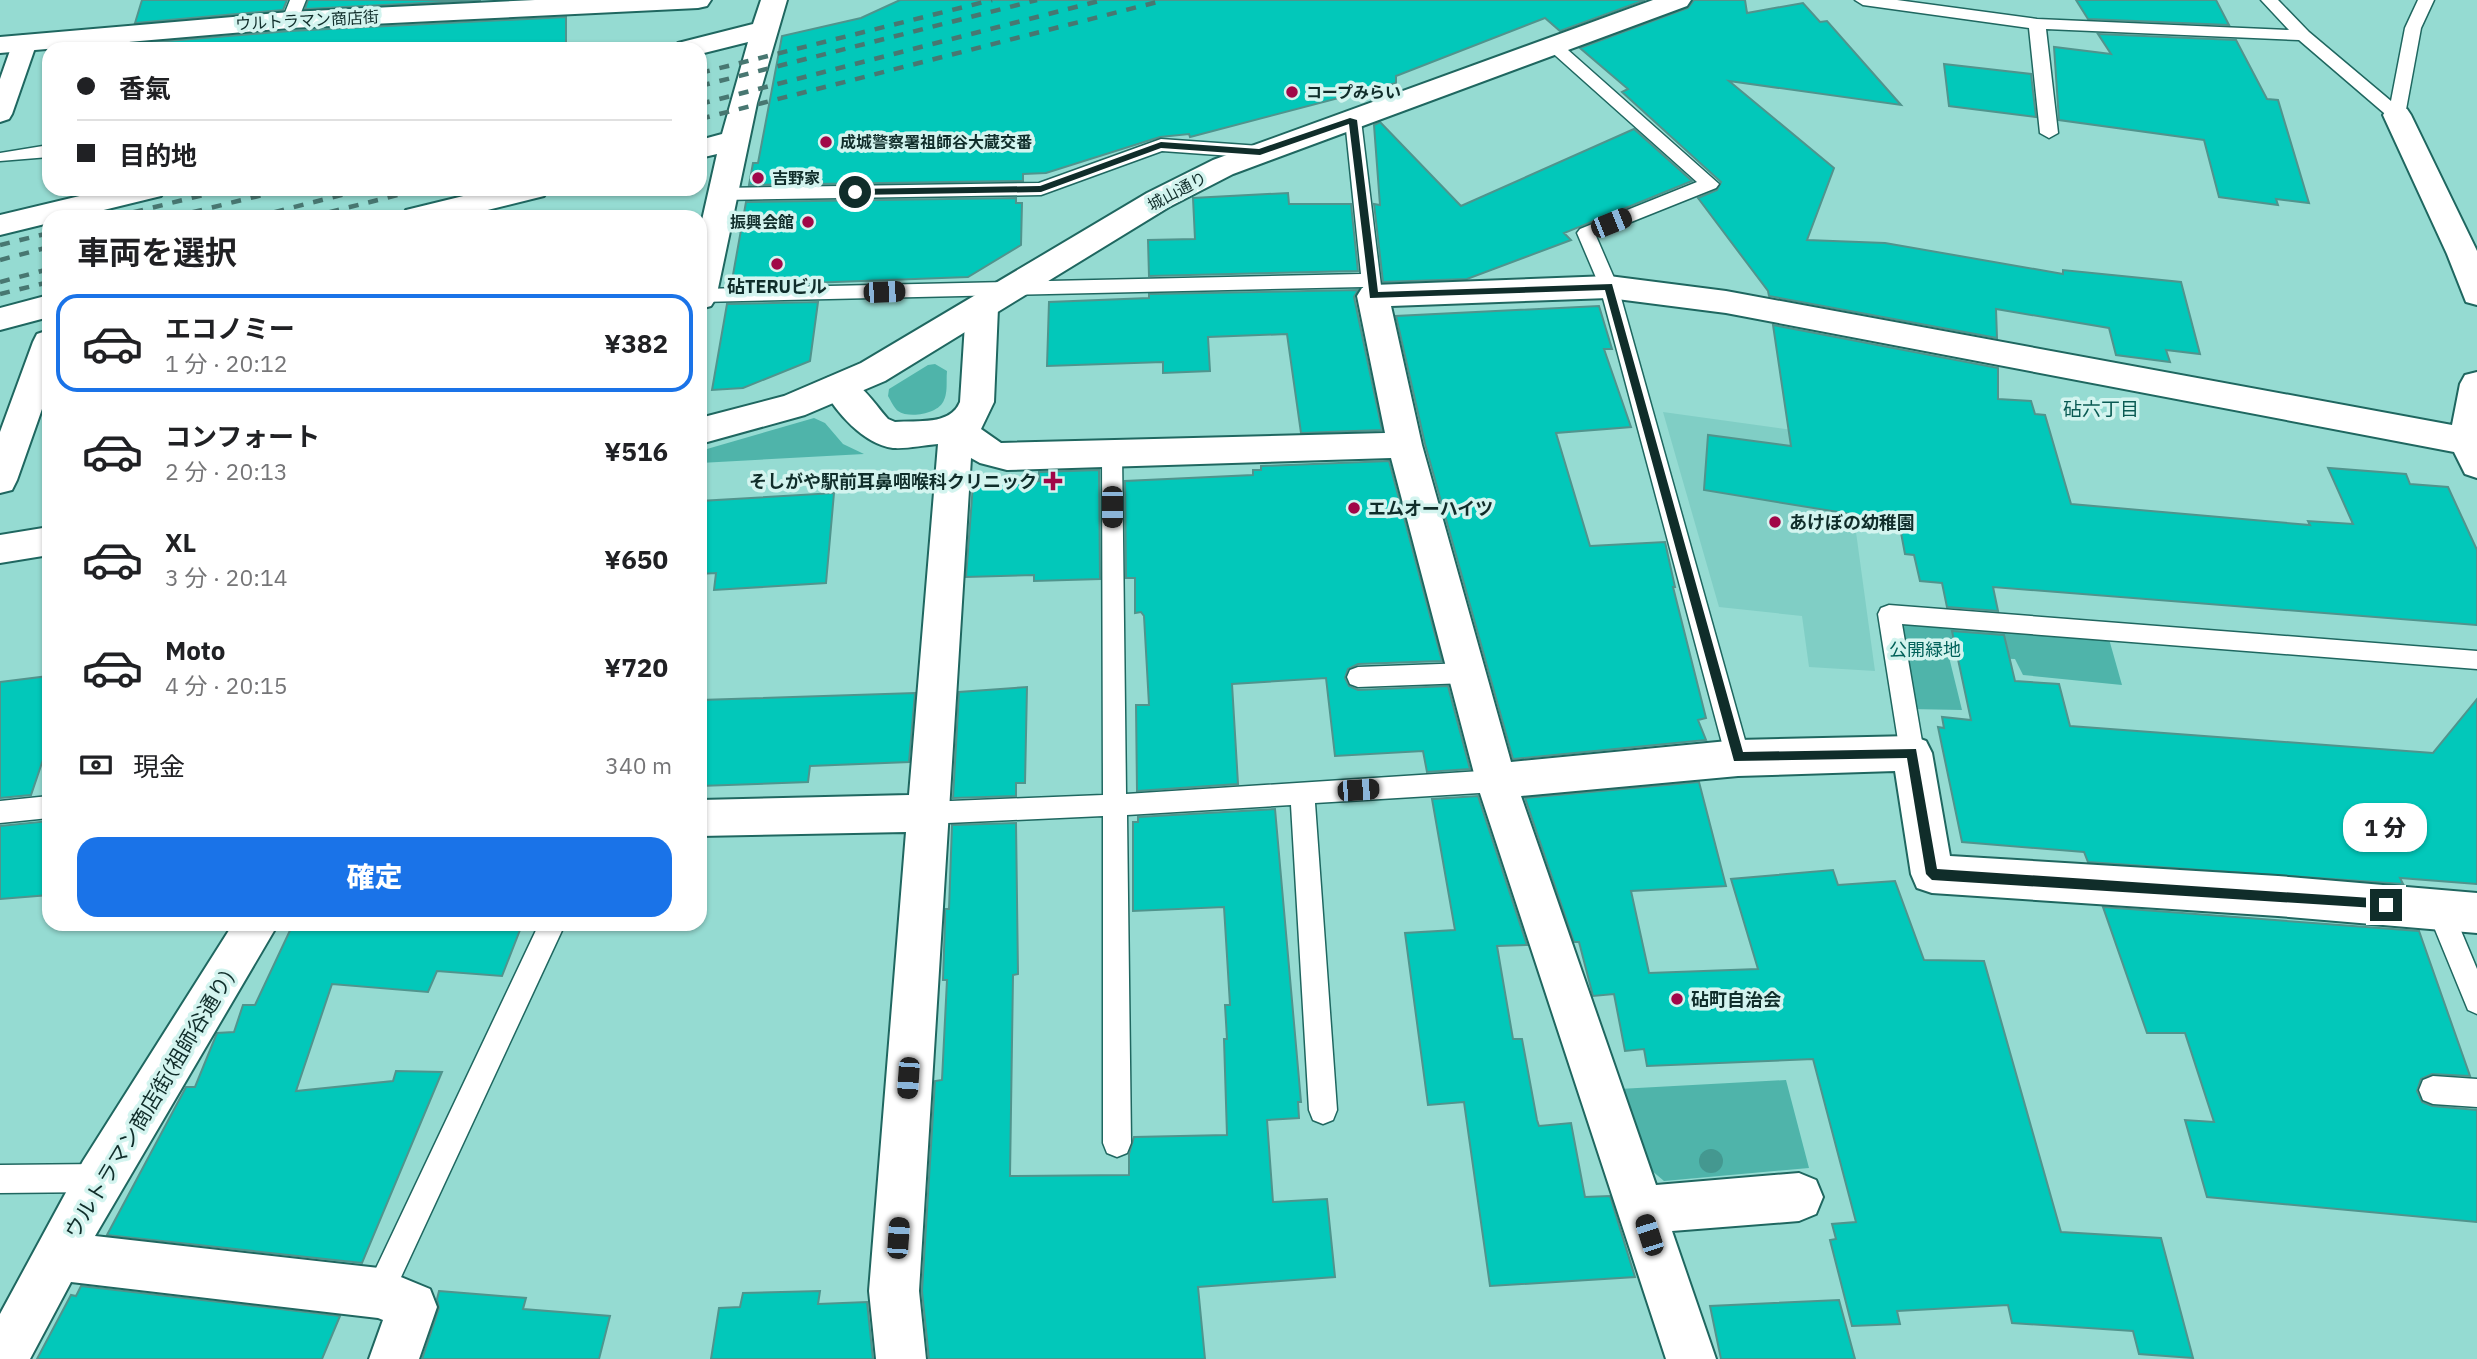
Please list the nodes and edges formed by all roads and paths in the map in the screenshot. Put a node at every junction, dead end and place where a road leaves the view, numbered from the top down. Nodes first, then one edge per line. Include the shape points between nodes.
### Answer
1 (698, 0) edge
2 (774, 0) edge
3 (1678, 0) edge
4 (1863, 0) edge
5 (2269, 0) edge
6 (2426, 0) edge
7 (294, 10) edge
8 (2037, 24) junction
9 (766, 29) junction
10 (2302, 35) junction
11 (122, 41) edge
12 (42, 42) edge
13 (68, 42) edge
14 (13, 43) edge
15 (707, 44) edge
16 (1553, 45) junction
17 (0, 114) edge
18 (2397, 116) junction
19 (1353, 120) junction
20 (2049, 133) dead end
21 (734, 140) junction
22 (707, 147) edge
23 (42, 152) edge
24 (1260, 152) junction
25 (6, 157) dead end
26 (721, 194) junction
27 (127, 196) edge
28 (504, 196) edge
29 (82, 210) edge
30 (446, 210) edge
31 (42, 218) edge
32 (0, 225) edge
33 (707, 263) edge
34 (1609, 286) junction
35 (1372, 288) junction
36 (1010, 290) junction
37 (2477, 293) edge
38 (707, 297) edge
39 (42, 308) edge
40 (982, 308) junction
41 (0, 319) edge
42 (42, 362) edge
43 (2477, 384) edge
44 (839, 387) junction
45 (707, 429) edge
46 (956, 430) junction
47 (1405, 445) junction
48 (1112, 452) junction
49 (2471, 453) edge
50 (0, 480) edge
51 (42, 542) edge
52 (0, 549) edge
53 (2477, 660) edge
54 (1467, 673) junction
55 (1358, 677) dead end
56 (1912, 753) junction
57 (1738, 758) junction
58 (1496, 780) junction
59 (1302, 793) junction
60 (1115, 805) junction
61 (42, 808) edge
62 (0, 812) edge
63 (926, 813) junction
64 (707, 818) edge
65 (2459, 912) edge
66 (253, 931) edge
67 (549, 931) edge
68 (2477, 1002) edge
69 (2433, 1090) dead end
70 (2477, 1093) edge
71 (1323, 1110) dead end
72 (1116, 1143) dead end
73 (100, 1178) junction
74 (0, 1179) edge
75 (1799, 1197) dead end
76 (1641, 1210) junction
77 (59, 1256) junction
78 (379, 1293) junction
79 (3, 1359) edge
80 (394, 1359) edge
81 (901, 1359) edge
82 (1690, 1359) edge

1 - 7 street, ウルトラマン商店街
2 - 9 street
3 - 16 street, 城山通り
4 - 8 lane
5 - 10 lane
6 - 18 lane via 2413,28
7 - 11 street, ウルトラマン商店街
8 - 10 lane
8 - 20 lane
9 - 15 street
9 - 21 street
10 - 18 lane
11 - 13 street, ウルトラマン商店街
12 - 14 street, ウルトラマン商店街
14 - 17 street
16 - 19 street, 城山通り
16 - 34 lane via 1710,184 1586,233
18 - 37 street
19 - 24 street, 城山通り
19 - 35 lane
21 - 22 street
21 - 26 street
23 - 25 lane
24 - 26 lane via 1161,145 1041,189
24 - 36 street, 城山通り via 1158,200
26 - 33 street
27 - 29 street
28 - 30 street
31 - 32 street
34 - 35 street
34 - 49 street via 1806,316
34 - 57 lane
35 - 36 lane
35 - 47 street
36 - 38 lane
36 - 40 street, 城山通り
39 - 41 street
40 - 44 street, 城山通り
40 - 46 street via 977,402 970,419
42 - 50 street
43 - 49 street
44 - 45 street, 城山通り via 793,406
44 - 46 street via 876,428 893,435
46 - 48 street via 992,454 1007,457
46 - 63 street
47 - 48 street
47 - 54 street
48 - 60 lane
51 - 52 street
53 - 56 lane via 1889,614
54 - 55 lane
54 - 58 street
56 - 57 street
56 - 65 street via 1932,874
57 - 58 street
58 - 59 lane
58 - 76 street
59 - 60 lane
59 - 71 lane
60 - 63 lane
60 - 72 lane
61 - 62 lane
63 - 64 street
63 - 81 street via 894,1291
65 - 68 lane
66 - 73 street, ウルトラマン商店街(祖師谷通り)
67 - 78 lane
69 - 70 lane
73 - 74 lane
73 - 77 street, ウルトラマン商店街(祖師谷通り)
75 - 76 street
76 - 82 street
77 - 78 street
77 - 79 street, ウルトラマン商店街(祖師谷通り)
78 - 80 street via 412,1307

